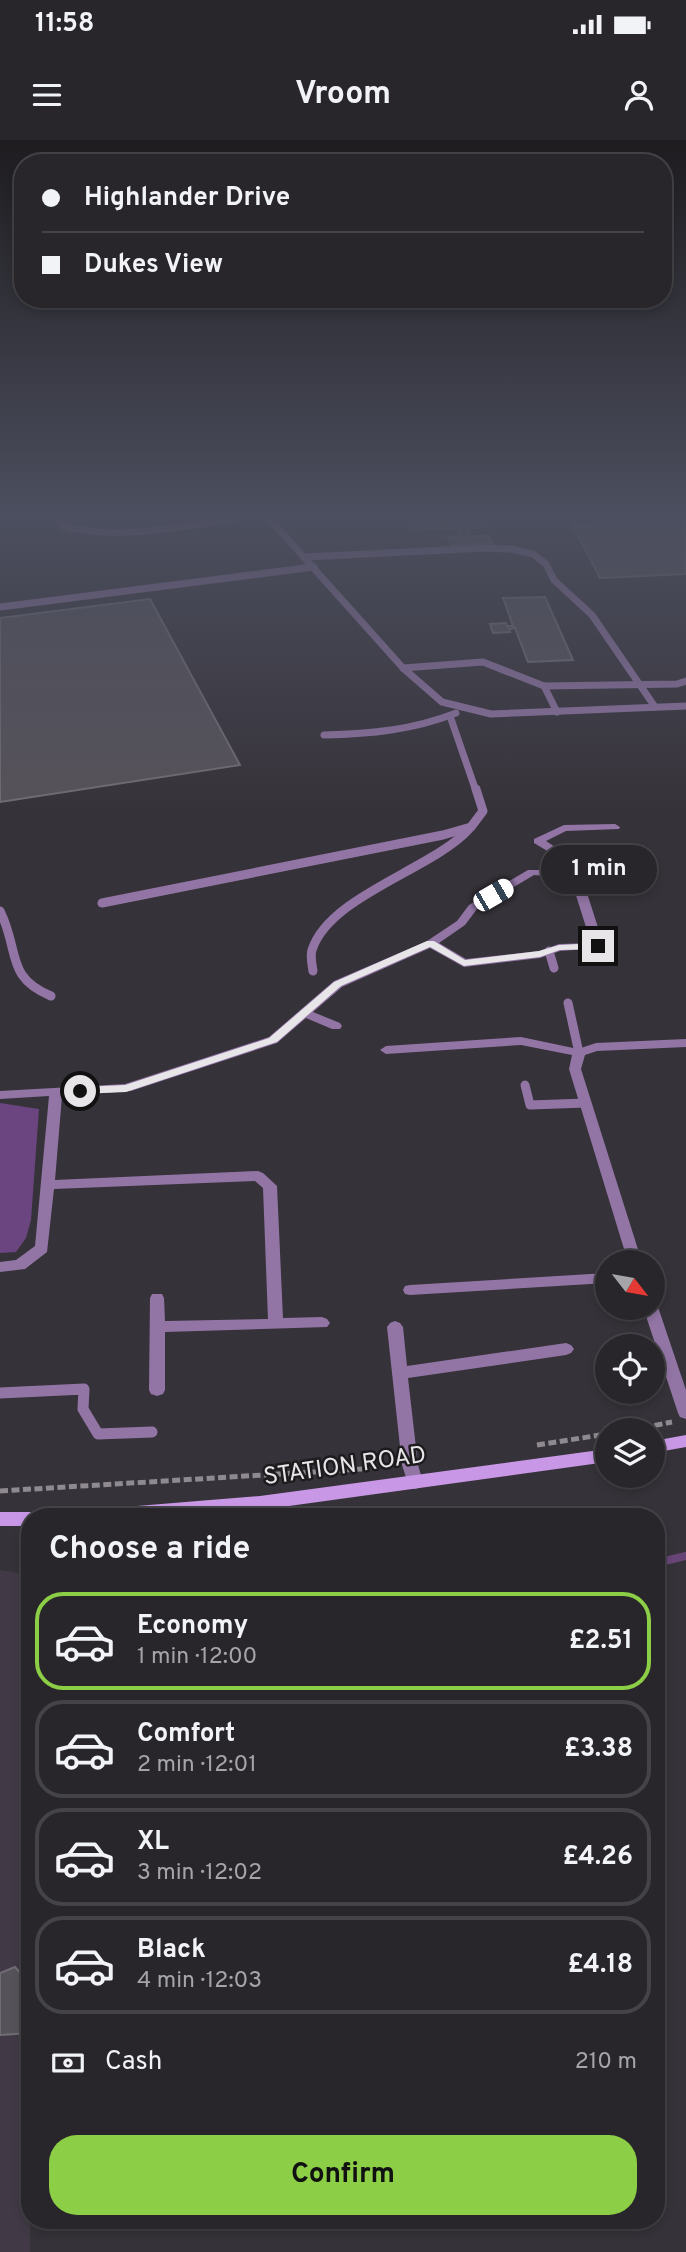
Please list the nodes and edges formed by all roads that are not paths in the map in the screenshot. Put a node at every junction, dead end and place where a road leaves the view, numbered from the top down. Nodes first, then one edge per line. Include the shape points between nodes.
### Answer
1 (356, 615) edge
2 (591, 615) edge
3 (403, 668) junction
4 (686, 681) edge
5 (639, 685) junction
6 (544, 686) junction
7 (686, 706) edge
8 (654, 707) junction
9 (465, 709) junction
10 (556, 712) junction
11 (450, 716) junction
12 (324, 735) dead end
13 (471, 827) junction
14 (615, 827) dead end
15 (560, 874) junction
16 (102, 903) dead end
17 (0, 911) edge
18 (431, 943) junction
19 (549, 951) junction
20 (554, 968) dead end
21 (313, 971) dead end
22 (51, 996) dead end
23 (568, 1003) dead end
24 (306, 1014) junction
25 (336, 1026) dead end
26 (686, 1043) edge
27 (386, 1050) dead end
28 (579, 1053) junction
29 (525, 1085) dead end
30 (56, 1092) junction
31 (0, 1095) edge
32 (586, 1103) junction
33 (47, 1185) junction
34 (631, 1250) edge
35 (0, 1266) edge
36 (595, 1279) edge
37 (410, 1290) dead end
38 (157, 1298) dead end
39 (654, 1320) edge
40 (276, 1323) junction
41 (322, 1323) dead end
42 (158, 1327) junction
43 (395, 1327) dead end
44 (566, 1349) dead end
45 (401, 1373) junction
46 (158, 1390) dead end
47 (0, 1392) edge
48 (682, 1417) edge
49 (152, 1432) dead end
50 (686, 1441) edge
51 (665, 1445) edge
52 (595, 1457) edge
53 (415, 1482) junction
54 (199, 1508) edge
55 (0, 1519) edge
56 (21, 1519) edge

1 - 3 lane
2 - 5 lane
3 - 6 lane via 483,662
3 - 9 lane via 442,702
4 - 5 lane
5 - 6 lane
5 - 8 lane
6 - 10 lane
7 - 8 lane
8 - 10 lane
9 - 10 lane via 491,714
9 - 11 lane
11 - 12 lane via 430,724 362,735
11 - 13 lane via 483,811
13 - 16 lane
13 - 21 lane via 458,841 349,906 329,924 311,948
14 - 15 street via 564,828 538,841 570,860
15 - 18 street via 532,872 473,907 461,923
15 - 19 street via 579,887 598,946
17 - 22 lane via 10,931 20,976 32,988
18 - 19 street via 464,963
18 - 24 street via 338,984
19 - 20 lane
23 - 28 lane
24 - 25 street
24 - 30 street via 273,1040 126,1088
26 - 28 street via 596,1047
27 - 28 street via 521,1041
28 - 32 street via 575,1069
29 - 32 lane via 530,1105
30 - 31 street
30 - 33 street
32 - 34 street
33 - 35 street via 42,1248 20,1265
33 - 40 street via 258,1176 270,1186
36 - 37 street
38 - 42 street
39 - 48 street
40 - 41 street
40 - 42 street
42 - 46 street
43 - 45 street
44 - 45 street
45 - 53 street
47 - 49 lane via 84,1389 83,1409 98,1434
50 - 51 street
52 - 53 street, STATION ROAD
53 - 54 street, STATION ROAD
55 - 56 street

